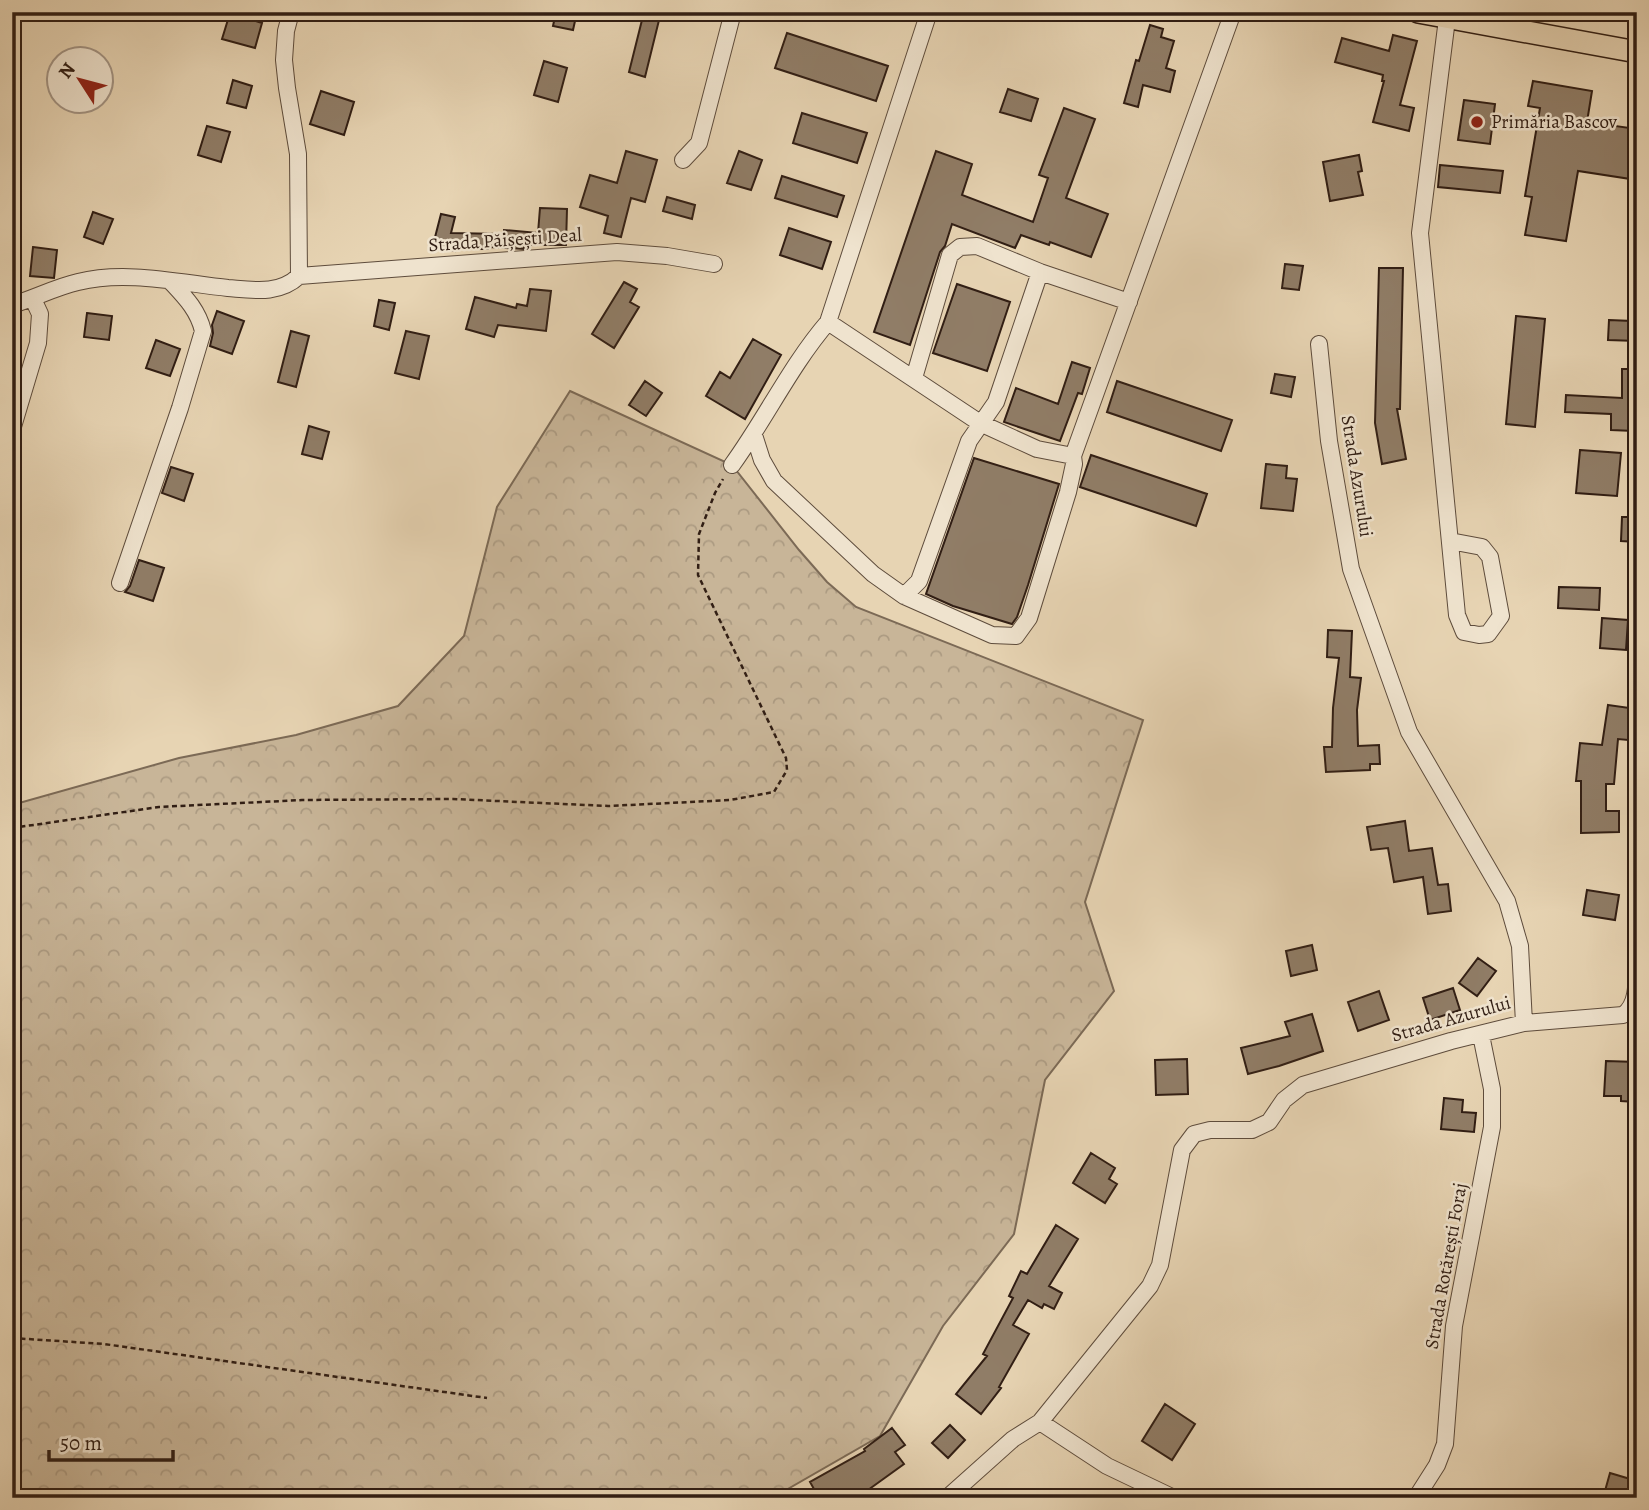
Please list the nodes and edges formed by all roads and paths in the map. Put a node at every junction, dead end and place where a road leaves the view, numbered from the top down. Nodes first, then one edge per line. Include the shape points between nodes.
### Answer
1 (291, 12) edge
2 (733, 12) edge
3 (929, 12) edge
4 (1233, 12) edge
5 (1418, 12) edge
6 (1447, 19) junction
7 (1500, 20) edge
8 (1637, 52) edge
9 (683, 160) dead end
10 (714, 264) dead end
11 (1040, 272) junction
12 (299, 276) junction
13 (171, 282) junction
14 (33, 299) junction
15 (1129, 302) junction
16 (12, 305) edge
17 (828, 321) junction
18 (1319, 344) dead end
19 (914, 378) junction
20 (980, 423) junction
21 (12, 430) edge
22 (754, 435) junction
23 (1073, 456) junction
24 (732, 465) joint
25 (1451, 541) junction
26 (120, 583) dead end
27 (904, 596) junction
28 (12, 828) edge
29 (1637, 956) edge
30 (1524, 1023) junction
31 (1481, 1035) junction
32 (12, 1338) edge
33 (487, 1398) dead end
34 (1041, 1422) junction
35 (947, 1498) edge
36 (1174, 1498) edge
37 (1416, 1498) edge

1 - 12 street via 285,60 298,155
2 - 9 street via 699,143
3 - 17 street
4 - 15 street
5 - 6 main road
6 - 7 main road
6 - 25 street via 1420,233
7 - 8 main road
10 - 12 street, Strada Păișești Deal via 617,252
11 - 15 street
11 - 19 street via 977,246 960,247 950,255
11 - 20 street via 996,402
12 - 13 street, Strada Păișești Deal via 275,290
13 - 14 street, Strada Păișești Deal via 103,278 77,282
13 - 26 street via 191,303 203,331
14 - 16 street, Strada Păișești Deal
14 - 21 street via 40,313 38,343
15 - 23 street
17 - 19 street
17 - 22 street
18 - 30 street, Strada Azurului via 1329,441 1351,569 1409,732 1507,901 1520,946
19 - 20 street
20 - 23 street via 1037,449
20 - 27 street via 969,441 919,581
22 - 24 street
22 - 27 street via 774,481 873,574
23 - 27 street via 1068,492 1029,618 1016,636 992,635
24 - 28 path via 699,534 698,575 786,758 787,770 774,792 730,800 608,806 453,799 302,800 159,807
25 - 25 street via 1482,547 1490,557 1501,616 1488,634 1464,632 1457,615
29 - 30 street via 1634,1000 1623,1015
30 - 31 street, Strada Azurului
31 - 34 street, Strada Azurului via 1303,1085 1284,1100 1269,1122 1252,1130 1210,1130 1194,1135 1182,1150 1160,1265 1150,1286
31 - 37 street, Strada Rotărești Foraj via 1492,1089 1492,1127 1454,1326 1444,1444
32 - 33 path via 104,1344
34 - 35 street, Strada Azurului via 1013,1439
34 - 36 street via 1107,1466

